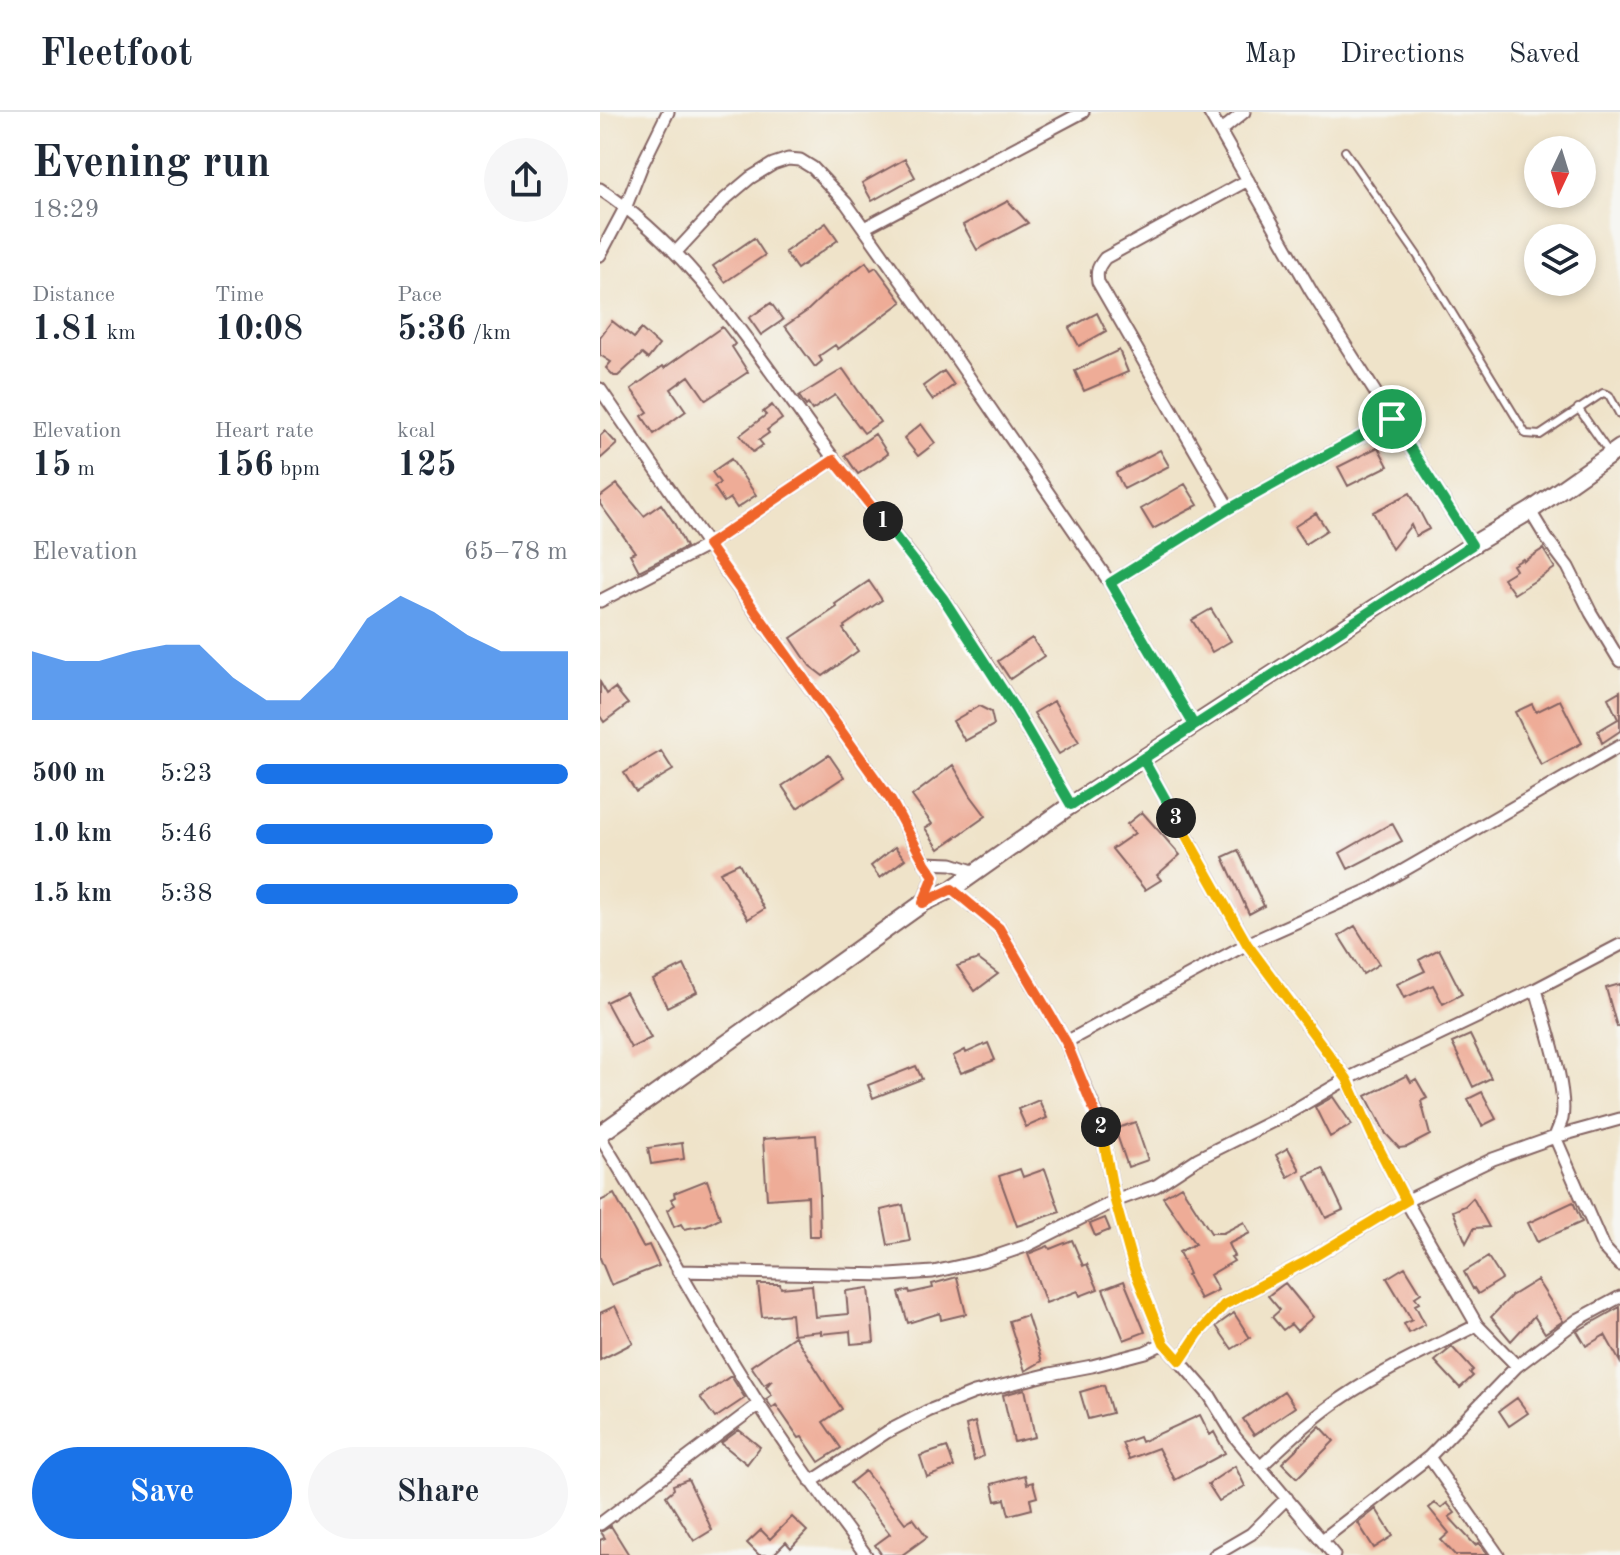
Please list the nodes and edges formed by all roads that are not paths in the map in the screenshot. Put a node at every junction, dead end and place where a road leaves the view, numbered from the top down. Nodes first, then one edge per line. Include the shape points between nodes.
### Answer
1 (668, 112) edge
2 (1083, 112) edge
3 (1209, 112) edge
4 (1244, 112) edge
5 (1221, 131) junction
6 (1345, 151) dead end
7 (1248, 180) junction
8 (600, 189) edge
9 (626, 206) junction
10 (864, 228) junction
11 (676, 252) junction
12 (600, 255) edge
13 (600, 389) edge
14 (1578, 408) junction
15 (1620, 415) edge
16 (1392, 419) junction
17 (1615, 451) edge
18 (834, 460) junction
19 (1229, 509) junction
20 (1530, 511) junction
21 (708, 545) junction
22 (1472, 545) junction
23 (1110, 583) junction
24 (600, 601) edge
25 (1620, 661) edge
26 (1194, 725) junction
27 (1620, 746) edge
28 (1143, 759) junction
29 (1071, 805) junction
30 (925, 863) junction
31 (976, 872) junction
32 (952, 889) junction
33 (923, 903) junction
34 (1247, 944) junction
35 (1620, 945) edge
36 (1536, 989) junction
37 (1066, 1042) junction
38 (1347, 1079) junction
39 (1620, 1119) edge
40 (600, 1136) edge
41 (1555, 1137) junction
42 (1115, 1201) junction
43 (1406, 1201) junction
44 (1620, 1265) edge
45 (678, 1271) junction
46 (1620, 1297) edge
47 (1477, 1325) junction
48 (1164, 1343) junction
49 (1180, 1361) junction
50 (1517, 1366) junction
51 (759, 1404) junction
52 (1429, 1457) junction
53 (1260, 1467) junction
54 (811, 1482) junction
55 (1287, 1498) junction
56 (600, 1524) edge
57 (1322, 1540) junction
58 (866, 1555) edge
59 (1215, 1555) edge
60 (1334, 1555) edge
61 (1498, 1555) edge

1 - 9 street
2 - 10 street
3 - 5 street
4 - 5 street
5 - 7 street
6 - 14 lane via 1417,255 1526,434 1540,435
7 - 16 street
7 - 19 street via 1105,258 1096,273
8 - 9 street
9 - 11 street
9 - 12 street
10 - 11 street via 813,168 788,159 750,178
10 - 23 street
11 - 18 street
13 - 21 street
14 - 15 lane via 1605,393
14 - 17 lane
16 - 19 street
16 - 22 street
17 - 20 main road
18 - 21 street
18 - 29 street via 943,598
19 - 23 street
20 - 22 main road
20 - 25 street
21 - 24 street
21 - 30 street via 890,799
22 - 26 main road
23 - 26 street
26 - 28 main road
27 - 34 street via 1373,888
28 - 29 main road
28 - 34 street
29 - 31 main road
30 - 31 street
30 - 33 street via 934,876
31 - 32 main road
32 - 33 main road
32 - 37 street via 999,928
33 - 40 main road
34 - 37 street
34 - 38 street
35 - 36 street
36 - 38 street
36 - 41 street via 1563,1099
37 - 42 street via 1100,1122
38 - 42 street via 1156,1186
38 - 43 street
39 - 41 street
40 - 45 street
41 - 43 street via 1493,1159
41 - 44 street via 1603,1247
42 - 45 street via 1026,1246 933,1272
42 - 48 street via 1134,1269
43 - 47 street
43 - 49 street via 1224,1305
45 - 51 street
46 - 50 street via 1579,1319
47 - 50 street
47 - 53 street via 1345,1396
48 - 49 street
48 - 54 street via 974,1393 928,1411
49 - 53 street
50 - 52 street
51 - 54 street
51 - 56 street
52 - 57 street
52 - 61 street
53 - 55 street
54 - 58 street
55 - 57 street
55 - 59 street via 1251,1534
57 - 60 street

